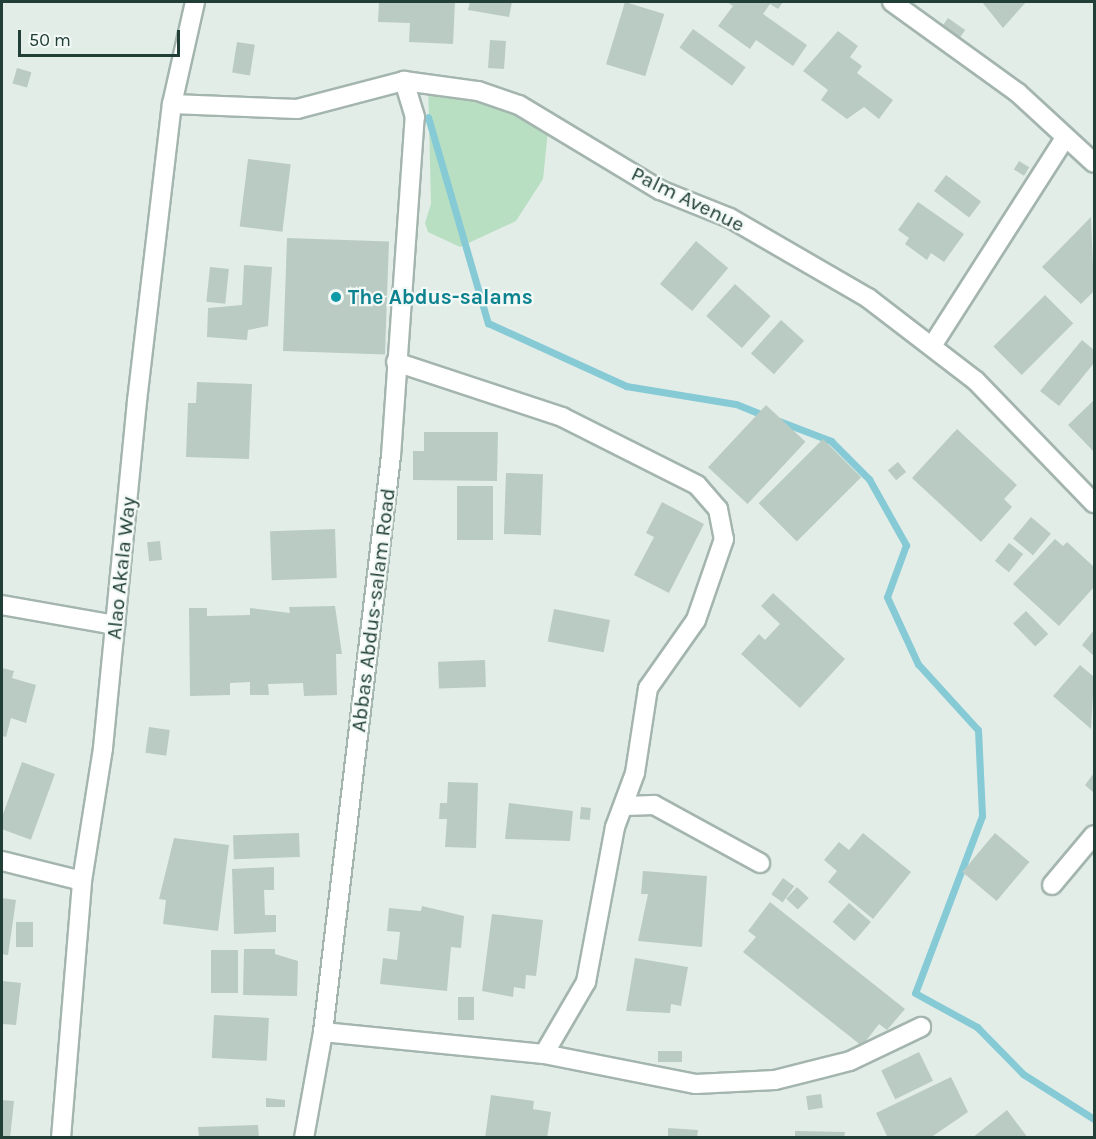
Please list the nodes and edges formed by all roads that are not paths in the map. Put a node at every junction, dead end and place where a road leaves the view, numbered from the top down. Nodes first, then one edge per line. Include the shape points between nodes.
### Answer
1 (195, 2) edge
2 (892, 2) edge
3 (404, 81) junction
4 (172, 104) junction
5 (1065, 138) junction
6 (1095, 163) edge
7 (932, 346) junction
8 (396, 362) junction
9 (1095, 503) edge
10 (2, 605) edge
11 (115, 625) junction
12 (625, 806) junction
13 (1095, 835) edge
14 (2, 861) edge
15 (760, 863) dead end
16 (82, 881) junction
17 (1052, 885) dead end
18 (921, 1027) dead end
19 (323, 1032) junction
20 (544, 1053) junction
21 (61, 1137) edge
22 (304, 1137) edge

1 - 4 street, Alao Akala Way
2 - 5 street via 1018,93
3 - 4 street, Palm Avenue via 297,109
3 - 7 street, Palm Avenue via 478,91 549,119 660,190 730,218 799,255
3 - 8 street, Abbas Abdus-salam Road via 416,117
4 - 11 street, Alao Akala Way
5 - 6 street
5 - 7 street
7 - 9 street, Palm Avenue via 976,381
8 - 12 street via 562,417 697,484 718,510 724,539 696,620 648,688
8 - 19 street, Abbas Abdus-salam Road via 391,456
10 - 11 street
11 - 16 street, Alao Akala Way
12 - 15 street via 654,805
12 - 20 street via 606,865 586,982
13 - 17 street
14 - 16 street
16 - 21 street, Alao Akala Way
18 - 20 street via 850,1061 775,1080 696,1084
19 - 20 street
19 - 22 street, Abbas Abdus-salam Road

